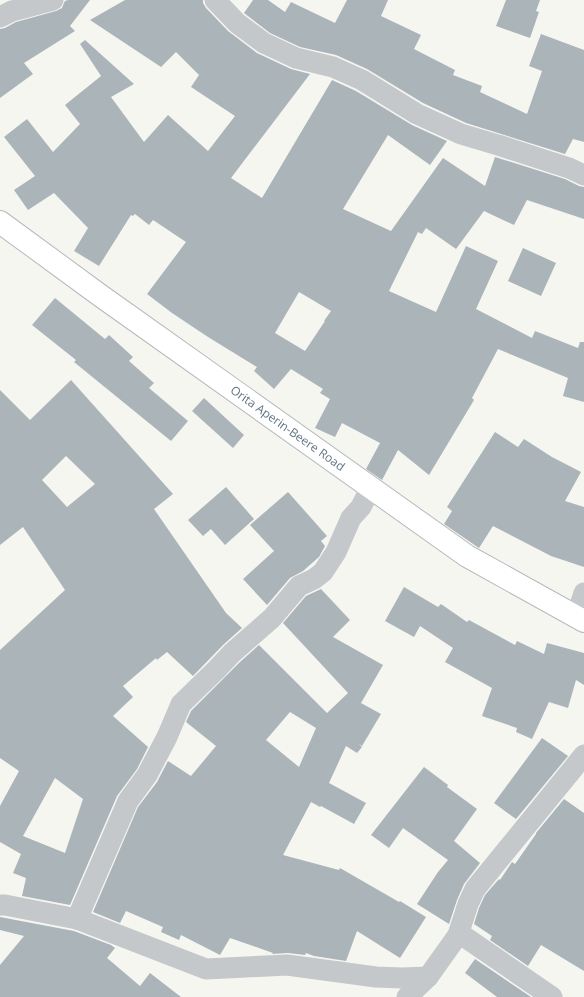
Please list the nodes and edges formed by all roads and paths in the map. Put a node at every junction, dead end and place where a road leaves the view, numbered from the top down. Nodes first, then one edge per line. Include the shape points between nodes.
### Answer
1 (53, 0) edge
2 (215, 0) edge
3 (0, 17) edge
4 (584, 175) edge
5 (0, 222) edge
6 (371, 487) junction
7 (584, 593) edge
8 (580, 619) edge
9 (584, 755) edge
10 (0, 905) edge
11 (77, 919) junction
12 (459, 933) junction
13 (428, 977) junction
14 (407, 997) edge
15 (552, 997) edge

1 - 3 street via 12,11
2 - 4 street via 237,23 264,43 296,58 333,67 362,80 417,114 461,134
5 - 6 main road, Orita Aperin-Beere Road
6 - 8 main road, Orita Aperin-Beere Road via 467,556
6 - 11 street via 361,507 351,518 336,552 323,572 299,586 272,618 232,653 181,704 147,775 128,801
7 - 8 street
9 - 12 street via 475,889
10 - 11 street
11 - 13 street via 206,969 287,964 376,977
12 - 13 street
12 - 15 street
13 - 14 street

